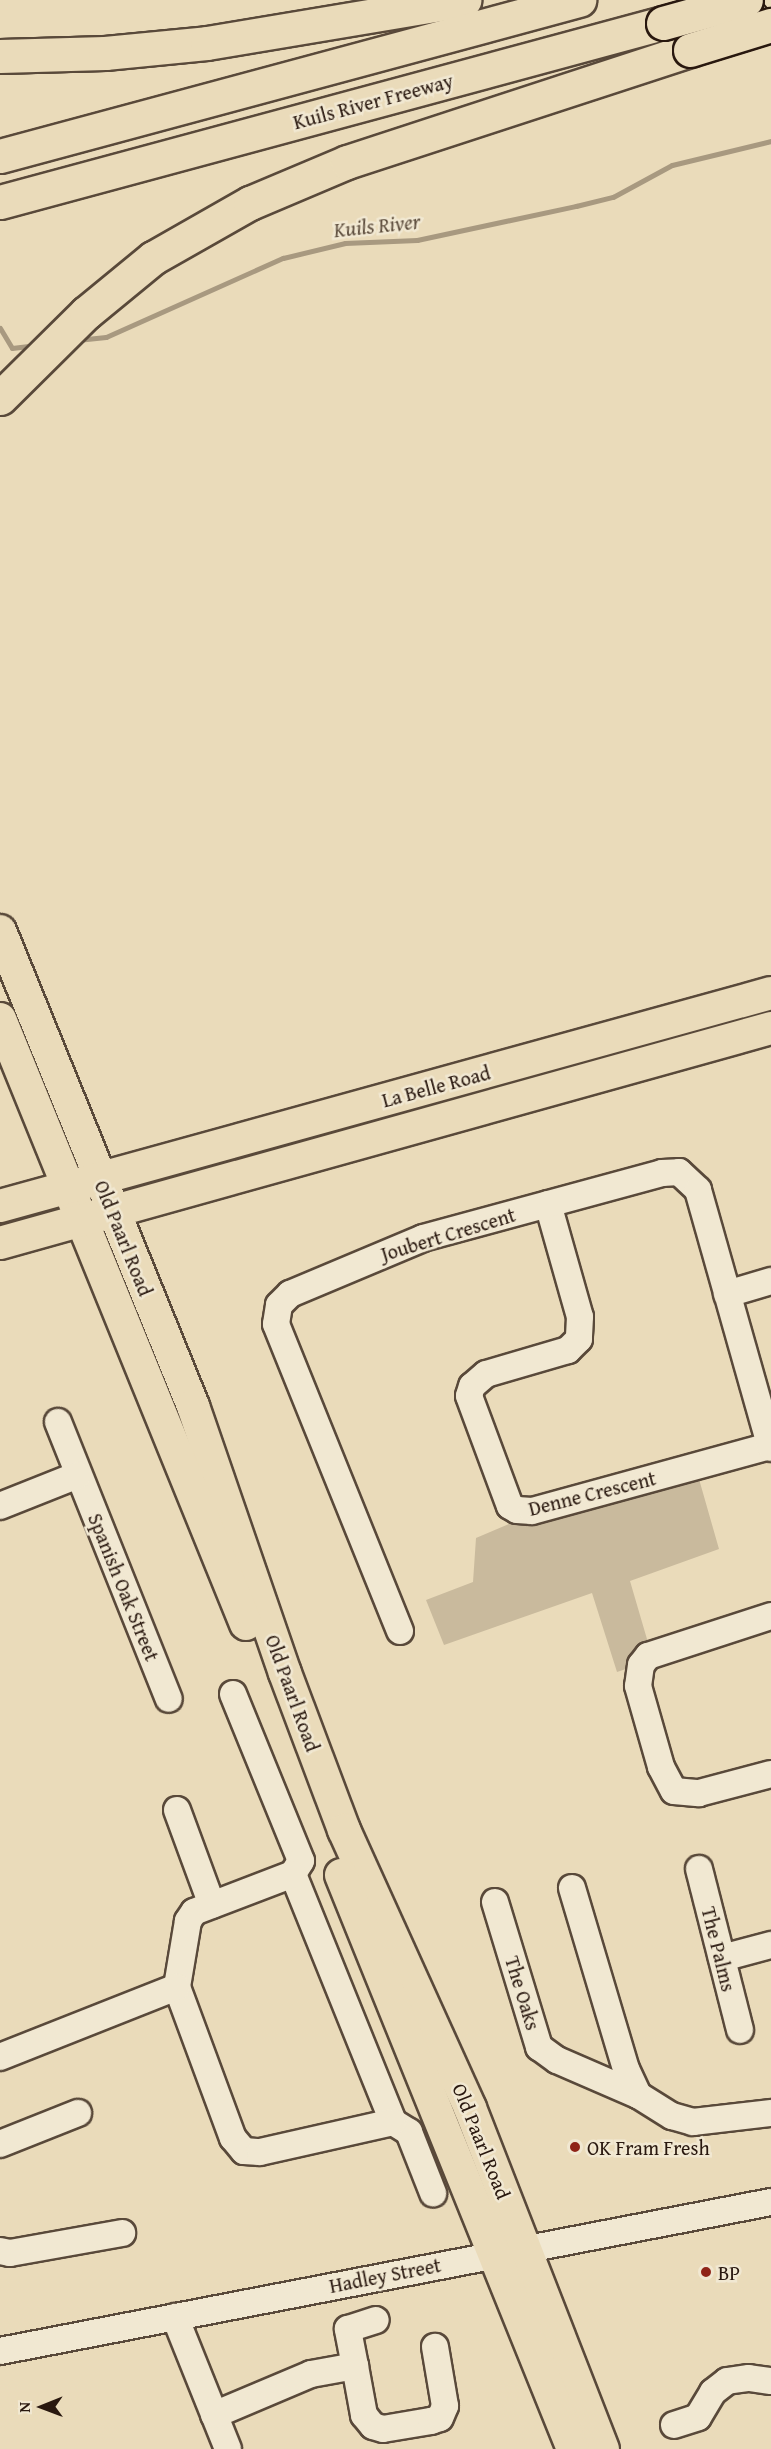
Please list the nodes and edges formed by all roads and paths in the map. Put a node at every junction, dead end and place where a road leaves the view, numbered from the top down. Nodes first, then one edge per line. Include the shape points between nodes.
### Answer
1 (464, 0) edge
2 (579, 0) edge
3 (746, 0) edge
4 (771, 25) edge
5 (0, 56) edge
6 (0, 156) edge
7 (0, 202) edge
8 (0, 398) edge
9 (0, 931) edge
10 (771, 993) edge
11 (771, 1009) edge
12 (0, 1019) edge
13 (674, 1020) junction
14 (771, 1028) edge
15 (100, 1178) junction
16 (67, 1187) junction
17 (548, 1204) junction
18 (0, 1206) edge
19 (113, 1210) junction
20 (81, 1220) junction
21 (0, 1243) edge
22 (771, 1281) edge
23 (727, 1294) junction
24 (58, 1422) dead end
25 (771, 1447) edge
26 (78, 1475) junction
27 (0, 1506) edge
28 (771, 1616) edge
29 (400, 1631) dead end
30 (233, 1694) dead end
31 (169, 1699) dead end
32 (771, 1774) edge
33 (177, 1810) dead end
34 (699, 1869) dead end
35 (292, 1874) junction
36 (572, 1888) dead end
37 (495, 1902) dead end
38 (212, 1905) junction
39 (771, 1945) edge
40 (722, 1958) junction
41 (177, 1988) junction
42 (740, 2030) dead end
43 (0, 2057) edge
44 (638, 2095) junction
45 (771, 2112) edge
46 (78, 2113) dead end
47 (393, 2122) junction
48 (0, 2144) edge
49 (433, 2193) dead end
50 (771, 2202) edge
51 (122, 2233) dead end
52 (0, 2251) edge
53 (510, 2253) junction
54 (176, 2317) junction
55 (376, 2320) dead end
56 (435, 2347) dead end
57 (0, 2351) edge
58 (355, 2366) junction
59 (771, 2381) edge
60 (214, 2415) junction
61 (674, 2425) dead end
62 (228, 2449) edge
63 (573, 2449) edge
64 (603, 2449) edge

1 - 5 highway via 207,43 105,53
2 - 6 highway
3 - 7 highway, Kuils River Freeway, bridge
4 - 8 highway, bridge via 347,162 250,203 153,258 86,313
9 - 15 main road, Old Paarl Road
10 - 13 main road, La Belle Road
11 - 13 main road via 738,1018
12 - 16 main road, Old Paarl Road
13 - 15 main road, La Belle Road
14 - 19 main road, La Belle Road
15 - 16 main road, La Belle Road
15 - 19 main road, Old Paarl Road
16 - 18 main road, La Belle Road
16 - 20 main road, Old Paarl Road
17 - 23 street, Joubert Crescent via 662,1173 686,1175 698,1190
17 - 25 street, Denne Crescent via 580,1317 579,1339 568,1350 486,1374 472,1386 469,1396 510,1506 532,1511
17 - 29 street, Joubert Crescent via 392,1248 290,1294 277,1312 276,1324
19 - 20 main road, La Belle Road
19 - 53 main road, Old Paarl Road via 193,1406 344,1830 427,2007
20 - 21 main road, La Belle Road
20 - 53 main road, Old Paarl Road via 224,1563 309,1794
22 - 23 street
23 - 25 street, Joubert Crescent
24 - 26 street, Spanish Oak Street
26 - 27 street
26 - 31 street, Spanish Oak Street
28 - 32 street via 658,1651 641,1665 638,1686 661,1767 674,1791 685,1794
30 - 35 street via 301,1861
33 - 38 street
34 - 40 street, The Palms
35 - 38 street
35 - 47 street
36 - 44 street via 626,2069
37 - 44 street, The Oaks via 539,2047 557,2060
38 - 41 street via 189,1918
39 - 40 street
40 - 42 street, The Palms
41 - 43 street
41 - 47 street via 233,2138 244,2151 270,2150
44 - 45 street, The Oaks via 672,2116 693,2122
46 - 48 street
47 - 49 street via 407,2128
50 - 53 street, Hadley Street
51 - 52 street via 10,2253
53 - 54 street, Hadley Street
53 - 63 main road, Old Paarl Road
53 - 64 main road, Old Paarl Road
54 - 57 street, Hadley Street
54 - 60 street
55 - 58 street via 348,2329
56 - 58 street via 445,2406 440,2418 430,2421 383,2429 369,2424
58 - 60 street via 317,2373
59 - 61 street via 727,2381 713,2392 698,2417
60 - 62 street

